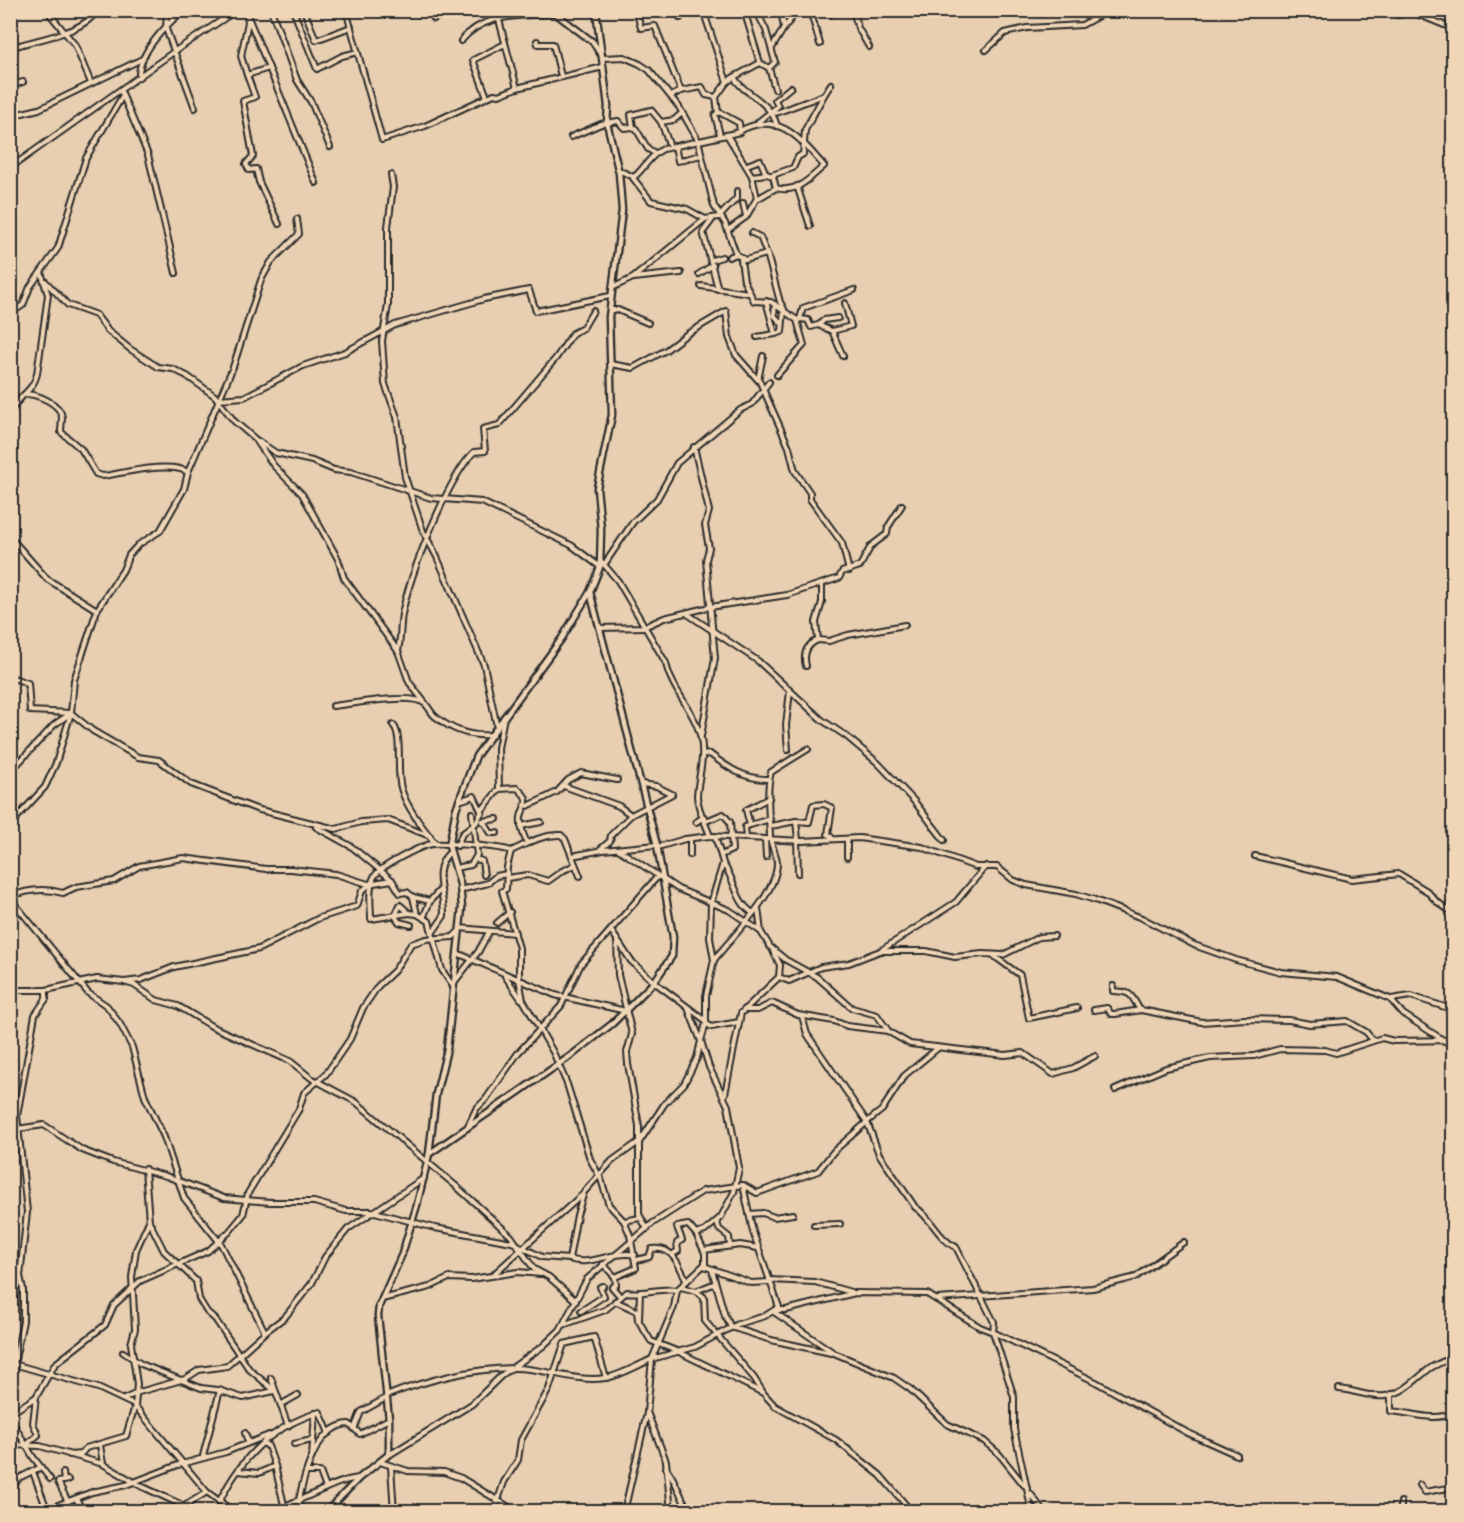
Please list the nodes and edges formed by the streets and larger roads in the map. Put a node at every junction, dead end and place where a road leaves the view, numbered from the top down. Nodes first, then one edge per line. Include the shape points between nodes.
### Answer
1 (98, 10) edge
2 (167, 10) edge
3 (184, 10) edge
4 (237, 10) edge
5 (271, 10) edge
6 (293, 10) edge
7 (304, 10) edge
8 (355, 10) edge
9 (446, 10) edge
10 (596, 10) edge
11 (636, 10) edge
12 (678, 10) edge
13 (702, 10) edge
14 (744, 10) edge
15 (756, 10) edge
16 (782, 10) edge
17 (798, 10) edge
18 (810, 10) edge
19 (853, 10) edge
20 (1109, 10) edge
21 (246, 11) edge
22 (555, 11) edge
23 (346, 12) edge
24 (50, 13) dead end
25 (1398, 15) dead end
26 (498, 16) junction
27 (680, 18) dead end
28 (434, 19) dead end
29 (351, 27) junction
30 (166, 29) junction
31 (783, 29) junction
32 (1454, 29) edge
33 (66, 33) junction
34 (10, 34) edge
35 (461, 41) dead end
36 (537, 41) dead end
37 (505, 44) junction
38 (820, 44) dead end
39 (13, 47) junction
40 (868, 47) dead end
41 (771, 48) junction
42 (986, 50) dead end
43 (175, 51) junction
44 (358, 52) junction
45 (10, 54) edge
46 (142, 58) junction
47 (602, 58) junction
48 (760, 63) junction
49 (604, 67) junction
50 (269, 68) junction
51 (769, 68) junction
52 (247, 75) junction
53 (561, 76) junction
54 (734, 77) junction
55 (139, 78) junction
56 (23, 82) dead end
57 (727, 82) junction
58 (91, 83) junction
59 (831, 84) dead end
60 (10, 86) edge
61 (791, 87) dead end
62 (517, 88) junction
63 (775, 89) dead end
64 (681, 91) junction
65 (122, 93) junction
66 (824, 95) junction
67 (671, 96) junction
68 (487, 97) junction
69 (716, 97) junction
70 (195, 108) dead end
71 (771, 111) junction
72 (682, 113) junction
73 (718, 113) junction
74 (10, 116) edge
75 (661, 122) junction
76 (608, 123) junction
77 (758, 123) junction
78 (777, 126) junction
79 (633, 127) junction
80 (740, 131) junction
81 (720, 135) junction
82 (727, 135) junction
83 (571, 137) dead end
84 (697, 141) junction
85 (805, 143) junction
86 (673, 146) junction
87 (330, 147) dead end
88 (655, 153) junction
89 (701, 155) junction
90 (747, 165) junction
91 (10, 168) edge
92 (618, 170) junction
93 (391, 175) dead end
94 (752, 176) junction
95 (771, 176) junction
96 (633, 178) junction
97 (316, 183) dead end
98 (797, 186) junction
99 (776, 188) junction
100 (737, 191) dead end
101 (757, 199) junction
102 (743, 203) dead end
103 (719, 215) junction
104 (746, 217) junction
105 (297, 219) dead end
106 (705, 219) junction
107 (712, 219) junction
108 (279, 224) dead end
109 (810, 226) dead end
110 (728, 230) junction
111 (752, 233) dead end
112 (736, 254) junction
113 (767, 254) junction
114 (729, 256) dead end
115 (722, 257) dead end
116 (741, 260) junction
117 (713, 263) junction
118 (41, 273) junction
119 (176, 273) dead end
120 (681, 273) dead end
121 (699, 274) dead end
122 (633, 278) junction
123 (45, 281) junction
124 (701, 286) dead end
125 (611, 288) junction
126 (718, 288) junction
127 (854, 290) dead end
128 (749, 293) junction
129 (610, 297) junction
130 (766, 301) junction
131 (845, 303) dead end
132 (775, 304) junction
133 (784, 309) junction
134 (609, 310) junction
135 (593, 311) dead end
136 (10, 314) edge
137 (837, 318) dead end
138 (799, 320) junction
139 (648, 323) dead end
140 (781, 324) junction
141 (818, 325) junction
142 (832, 331) junction
143 (383, 332) junction
144 (775, 334) junction
145 (757, 337) dead end
146 (763, 356) dead end
147 (843, 356) dead end
148 (609, 364) junction
149 (777, 375) dead end
150 (759, 380) junction
151 (769, 382) dead end
152 (764, 391) junction
153 (25, 394) junction
154 (218, 399) junction
155 (10, 414) edge
156 (255, 440) junction
157 (693, 447) junction
158 (188, 472) junction
159 (411, 491) junction
160 (446, 499) junction
161 (903, 505) dead end
162 (10, 537) edge
163 (427, 540) junction
164 (601, 564) junction
165 (849, 571) junction
166 (822, 584) junction
167 (590, 592) junction
168 (709, 607) junction
169 (97, 610) junction
170 (685, 612) junction
171 (904, 626) dead end
172 (644, 627) junction
173 (600, 628) junction
174 (713, 631) junction
175 (818, 640) junction
176 (398, 651) junction
177 (806, 666) dead end
178 (10, 677) edge
179 (790, 691) junction
180 (424, 703) junction
181 (333, 706) dead end
182 (71, 713) junction
183 (504, 717) junction
184 (393, 725) dead end
185 (497, 727) junction
186 (492, 735) junction
187 (701, 737) junction
188 (808, 749) dead end
189 (788, 750) dead end
190 (703, 755) junction
191 (727, 764) junction
192 (10, 772) edge
193 (725, 772) dead end
194 (770, 779) junction
195 (617, 780) dead end
196 (641, 784) junction
197 (564, 786) junction
198 (499, 789) junction
199 (769, 798) junction
200 (459, 801) junction
201 (528, 806) junction
202 (647, 808) junction
203 (472, 813) dead end
204 (483, 813) junction
205 (631, 815) junction
206 (497, 819) dead end
207 (705, 819) junction
208 (770, 819) junction
209 (481, 820) junction
210 (796, 821) junction
211 (541, 822) dead end
212 (696, 822) dead end
213 (10, 825) edge
214 (313, 825) junction
215 (474, 825) junction
216 (521, 825) junction
217 (750, 825) junction
218 (771, 826) junction
219 (497, 833) dead end
220 (430, 836) junction
221 (712, 836) junction
222 (746, 838) junction
223 (832, 838) junction
224 (690, 839) junction
225 (732, 839) junction
226 (768, 839) junction
227 (797, 840) junction
228 (847, 840) junction
229 (944, 840) dead end
230 (526, 841) junction
231 (436, 844) junction
232 (457, 846) junction
233 (657, 846) junction
234 (476, 847) junction
235 (450, 849) junction
236 (618, 849) junction
237 (511, 851) junction
238 (598, 851) junction
239 (690, 855) dead end
240 (721, 855) junction
241 (572, 856) junction
242 (1255, 856) dead end
243 (766, 857) dead end
244 (847, 857) dead end
245 (476, 859) junction
246 (723, 863) junction
247 (986, 865) junction
248 (575, 866) junction
249 (455, 868) junction
250 (378, 871) junction
251 (798, 873) dead end
252 (484, 875) dead end
253 (507, 876) junction
254 (580, 876) dead end
255 (661, 877) junction
256 (392, 880) junction
257 (371, 883) junction
258 (460, 890) junction
259 (439, 891) junction
260 (412, 897) junction
261 (10, 898) edge
262 (430, 901) junction
263 (711, 903) junction
264 (758, 907) junction
265 (510, 912) junction
266 (409, 913) junction
267 (753, 913) junction
268 (417, 914) junction
269 (1454, 914) edge
270 (395, 916) junction
271 (424, 916) junction
272 (747, 921) junction
273 (497, 923) dead end
274 (411, 925) dead end
275 (458, 930) junction
276 (489, 932) junction
277 (612, 932) junction
278 (761, 932) junction
279 (515, 933) junction
280 (434, 935) junction
281 (1054, 936) dead end
282 (617, 940) junction
283 (769, 946) junction
284 (880, 951) junction
285 (456, 953) junction
286 (993, 956) junction
287 (470, 959) junction
288 (714, 960) junction
289 (810, 973) junction
290 (504, 975) junction
291 (779, 977) junction
292 (519, 980) junction
293 (81, 982) junction
294 (124, 982) junction
295 (654, 982) junction
296 (452, 985) junction
297 (1113, 986) dead end
298 (10, 990) edge
299 (46, 990) junction
300 (564, 997) junction
301 (1390, 999) junction
302 (526, 1007) junction
303 (688, 1008) junction
304 (1077, 1008) dead end
305 (626, 1010) junction
306 (745, 1010) junction
307 (1094, 1010) dead end
308 (1141, 1010) junction
309 (1454, 1010) edge
310 (802, 1016) junction
311 (706, 1022) junction
312 (739, 1022) junction
313 (539, 1028) junction
314 (889, 1032) junction
315 (1372, 1039) junction
316 (1444, 1040) junction
317 (1454, 1040) edge
318 (701, 1041) junction
319 (1454, 1047) edge
320 (938, 1048) junction
321 (1095, 1056) dead end
322 (558, 1064) junction
323 (319, 1081) junction
324 (1114, 1090) dead end
325 (726, 1098) junction
326 (867, 1122) junction
327 (18, 1128) junction
328 (466, 1129) junction
329 (10, 1130) edge
330 (640, 1141) junction
331 (429, 1154) junction
332 (428, 1162) junction
333 (145, 1169) junction
334 (599, 1174) junction
335 (424, 1178) junction
336 (180, 1182) junction
337 (743, 1185) junction
338 (733, 1188) junction
339 (583, 1194) junction
340 (246, 1200) junction
341 (371, 1211) junction
342 (749, 1214) junction
343 (793, 1214) dead end
344 (640, 1218) junction
345 (149, 1221) junction
346 (624, 1221) junction
347 (412, 1222) junction
348 (717, 1222) junction
349 (840, 1224) dead end
350 (814, 1225) dead end
351 (647, 1229) junction
352 (696, 1234) junction
353 (632, 1240) junction
354 (1184, 1242) dead end
355 (218, 1244) junction
356 (516, 1244) junction
357 (730, 1246) junction
358 (759, 1248) junction
359 (522, 1250) junction
360 (703, 1250) junction
361 (673, 1254) junction
362 (615, 1255) junction
363 (635, 1258) junction
364 (569, 1259) junction
365 (603, 1264) junction
366 (177, 1265) junction
367 (704, 1266) junction
368 (712, 1270) junction
369 (495, 1274) junction
370 (542, 1274) junction
371 (615, 1277) junction
372 (687, 1281) junction
373 (770, 1281) junction
374 (603, 1286) dead end
375 (133, 1288) junction
376 (679, 1288) junction
377 (717, 1288) junction
378 (696, 1291) junction
379 (640, 1292) junction
380 (855, 1293) junction
381 (620, 1296) junction
382 (979, 1296) junction
383 (933, 1298) junction
384 (382, 1299) junction
385 (615, 1300) junction
386 (575, 1303) junction
387 (580, 1311) junction
388 (776, 1311) junction
389 (585, 1318) junction
390 (638, 1320) junction
391 (563, 1326) junction
392 (731, 1327) junction
393 (265, 1332) junction
394 (993, 1332) junction
395 (716, 1334) junction
396 (658, 1343) junction
397 (123, 1352) dead end
398 (679, 1352) junction
399 (834, 1353) junction
400 (240, 1355) junction
401 (1454, 1357) edge
402 (652, 1359) junction
403 (135, 1360) junction
404 (12, 1364) edge
405 (512, 1368) junction
406 (555, 1372) junction
407 (49, 1374) junction
408 (272, 1378) dead end
409 (606, 1378) junction
410 (183, 1379) junction
411 (1339, 1389) dead end
412 (220, 1390) junction
413 (275, 1391) junction
414 (136, 1394) junction
415 (764, 1394) junction
416 (1391, 1394) junction
417 (298, 1395) dead end
418 (36, 1397) junction
419 (386, 1397) junction
420 (124, 1399) junction
421 (282, 1404) junction
422 (135, 1406) junction
423 (647, 1412) junction
424 (315, 1413) junction
425 (1454, 1413) edge
426 (10, 1416) edge
427 (389, 1419) junction
428 (288, 1426) junction
429 (355, 1427) junction
430 (245, 1433) dead end
431 (329, 1433) junction
432 (269, 1435) junction
433 (312, 1440) junction
434 (248, 1442) junction
435 (263, 1443) junction
436 (294, 1444) dead end
437 (10, 1445) edge
438 (26, 1445) junction
439 (100, 1445) junction
440 (70, 1455) junction
441 (388, 1455) junction
442 (1237, 1455) dead end
443 (203, 1456) junction
444 (312, 1462) junction
445 (380, 1462) junction
446 (103, 1464) junction
447 (184, 1464) junction
448 (275, 1466) junction
449 (41, 1467) junction
450 (391, 1467) junction
451 (666, 1468) junction
452 (238, 1471) junction
453 (33, 1472) junction
454 (307, 1472) junction
455 (63, 1473) dead end
456 (359, 1478) junction
457 (50, 1479) dead end
458 (134, 1482) junction
459 (1420, 1485) dead end
460 (1025, 1487) junction
461 (1454, 1487) edge
462 (326, 1488) junction
463 (10, 1492) edge
464 (207, 1492) junction
465 (499, 1499) junction
466 (77, 1500) junction
467 (299, 1500) junction
468 (68, 1502) junction
469 (219, 1502) junction
470 (1401, 1502) dead end
471 (10, 1503) edge
472 (182, 1505) junction
473 (284, 1505) junction
474 (19, 1512) edge
475 (49, 1512) edge
476 (83, 1512) edge
477 (175, 1512) edge
478 (234, 1512) edge
479 (270, 1512) edge
480 (300, 1512) edge
481 (326, 1512) edge
482 (394, 1512) edge
483 (494, 1512) edge
484 (517, 1512) edge
485 (624, 1512) edge
486 (668, 1512) edge
487 (690, 1512) edge
488 (912, 1512) edge
489 (1032, 1512) edge
490 (1044, 1512) edge
491 (1401, 1512) edge

1 - 33 street via 92,20
2 - 30 street
3 - 30 street
4 - 43 street
5 - 87 street via 297,80
6 - 44 street via 317,69
7 - 29 street via 316,40
8 - 23 street
9 - 28 street
10 - 47 street
11 - 64 street via 641,28 655,26
12 - 27 street
13 - 57 street
14 - 48 street
15 - 41 street
16 - 31 street
17 - 31 street
18 - 38 street
19 - 40 street
20 - 42 street via 1082,25 1005,33
21 - 50 street
21 - 52 street via 248,22 241,56
22 - 26 street
22 - 47 street via 593,42
23 - 29 street
24 - 33 street
25 - 32 street via 1412,12
26 - 35 street via 468,31
26 - 37 street
29 - 44 street
30 - 43 street
30 - 46 street
31 - 41 street
33 - 39 street
33 - 58 street via 85,64
34 - 39 street
36 - 53 street via 553,44
37 - 62 street
37 - 68 street via 473,60
39 - 45 street
41 - 51 street via 775,62
43 - 55 street
43 - 70 street
44 - 68 street via 382,140 425,126
46 - 55 street
46 - 58 street
47 - 49 street
47 - 67 street via 624,57 640,64
48 - 51 street
48 - 54 street
49 - 53 street
49 - 76 street
50 - 52 street
50 - 97 street
51 - 63 street
52 - 108 street via 255,98 243,101 253,156 246,164 249,170 256,169
53 - 62 street
54 - 57 street
54 - 71 street
55 - 65 street
56 - 60 street
57 - 69 street
58 - 74 street via 39,109
59 - 66 street
61 - 71 street via 775,100 778,106
62 - 68 street
64 - 67 street
64 - 69 street via 702,87 706,95
65 - 91 street
65 - 118 street via 86,158 58,248
65 - 119 street via 148,155
66 - 71 street via 776,113
66 - 85 street via 805,130
67 - 72 street
69 - 73 street
71 - 77 street
71 - 78 street
72 - 75 street via 674,120
72 - 84 street
73 - 80 street via 738,121
73 - 81 street via 714,120
75 - 79 street via 651,110 631,115
75 - 86 street
76 - 79 street via 618,121 624,128
76 - 83 street
76 - 92 street
77 - 78 street
77 - 80 street
78 - 85 street
79 - 88 street
80 - 82 street
81 - 82 street
81 - 84 street
82 - 90 street
84 - 86 street
84 - 89 street
85 - 95 street via 793,168
85 - 98 street via 824,166
86 - 88 street
86 - 89 street via 678,161
88 - 96 street
89 - 103 street
90 - 94 street
90 - 95 street via 760,160
92 - 96 street
92 - 125 street via 622,210
93 - 143 street via 389,291
94 - 95 street
94 - 101 street
95 - 99 street
96 - 106 street via 651,201 692,210
98 - 99 street
98 - 109 street
99 - 101 street
100 - 103 street via 737,198
101 - 104 street
102 - 104 street
103 - 107 street
103 - 110 street
104 - 110 street
105 - 154 street via 299,234 271,262 261,280 233,367
106 - 107 street
106 - 122 street
107 - 117 street via 703,232
110 - 112 street
111 - 113 street via 760,237
112 - 114 street
112 - 116 street
113 - 116 street
113 - 133 street
115 - 117 street
116 - 128 street
117 - 121 street
117 - 126 street
118 - 123 street
118 - 136 street via 23,305
120 - 122 street
122 - 125 street
123 - 153 street via 47,312 37,374 34,386
123 - 154 street via 68,305 96,315 130,349 158,367 187,376
124 - 126 street
125 - 129 street
126 - 128 street
127 - 138 street via 802,308
128 - 130 street via 754,301
129 - 134 street
129 - 143 street via 536,311 529,290 395,325
130 - 132 street
130 - 144 street
131 - 142 street via 852,326
132 - 133 street
132 - 140 street via 774,315
133 - 138 street
133 - 140 street
134 - 139 street
134 - 148 street
135 - 160 street via 583,328 573,333 499,425 483,429 485,451 474,452 467,460
137 - 141 street
138 - 141 street via 808,320 811,327
138 - 149 street via 804,345
140 - 144 street via 782,332
141 - 142 street
142 - 147 street
143 - 154 street via 345,352 303,366 244,397
143 - 159 street via 385,384 397,417 405,477
144 - 145 street
146 - 150 street
148 - 150 street via 633,368 726,311 736,355
148 - 164 street via 612,415 597,489
150 - 152 street
151 - 152 street
152 - 157 street
152 - 165 street via 789,447 795,471 842,543
153 - 155 street
153 - 158 street via 45,399 58,410 62,417 61,432 81,449 96,474 158,468
154 - 156 street
154 - 158 street
156 - 159 street via 276,453 312,460
156 - 176 street via 302,494 338,559 344,578
157 - 164 street via 677,463 657,499 633,522
157 - 168 street via 709,512 705,525
158 - 169 street via 184,489 160,531 129,555
159 - 160 street
159 - 163 street
160 - 163 street
160 - 164 street via 482,502
161 - 165 street via 887,534 871,546 860,566
162 - 169 street via 47,579
163 - 176 street via 402,615
163 - 185 street via 484,665
164 - 167 street
164 - 172 street via 618,581
165 - 166 street
166 - 168 street via 787,595
166 - 175 street via 816,622
167 - 173 street
167 - 183 street via 562,638
168 - 170 street
168 - 174 street
169 - 182 street via 74,680
170 - 172 street
170 - 174 street
171 - 175 street
172 - 173 street
172 - 187 street
173 - 196 street
174 - 179 street via 758,662
174 - 187 street via 715,658
175 - 177 street via 804,654
176 - 180 street via 409,682
178 - 182 street via 28,683 30,711
179 - 189 street
179 - 229 street via 878,763
180 - 181 street via 401,698
180 - 186 street via 435,717 459,731 473,737
182 - 192 street via 54,725
182 - 213 street via 45,787
182 - 214 street via 138,757 159,760 191,784
183 - 185 street
183 - 198 street via 498,748
184 - 220 street via 399,735 400,788
185 - 186 street
186 - 200 street via 476,756
187 - 190 street
188 - 194 street via 771,772
190 - 191 street via 710,754
190 - 207 street via 697,798
191 - 193 street
191 - 194 street via 745,776
194 - 199 street
195 - 197 street via 581,773
196 - 202 street
196 - 202 street via 672,794
197 - 201 street
197 - 205 street via 619,806
198 - 201 street via 520,789
198 - 204 street
199 - 208 street
199 - 217 street via 746,810
200 - 204 street via 474,796
200 - 235 street
201 - 216 street
202 - 205 street
202 - 233 street
203 - 215 street
204 - 209 street
205 - 238 street
206 - 209 street
207 - 212 street
207 - 221 street
207 - 225 street via 723,814 730,822
208 - 217 street
208 - 218 street
209 - 215 street
209 - 219 street via 491,833
210 - 218 street
210 - 223 street via 809,822 813,805 830,805 828,834
210 - 227 street
211 - 216 street
214 - 220 street via 336,829 388,820
214 - 250 street via 352,847
215 - 232 street via 462,834
215 - 234 street
216 - 230 street
217 - 222 street via 745,827
218 - 226 street
220 - 231 street
221 - 224 street
221 - 225 street
221 - 240 street
222 - 225 street
222 - 226 street
223 - 227 street
223 - 228 street
224 - 233 street
224 - 239 street
225 - 240 street via 732,851
226 - 227 street
226 - 243 street
226 - 264 street via 777,862 776,871
227 - 251 street
228 - 244 street
228 - 247 street via 859,838 922,847 976,867
230 - 237 street
230 - 241 street via 561,835
231 - 235 street
231 - 250 street via 411,850
232 - 234 street
232 - 235 street
233 - 236 street
233 - 255 street
234 - 237 street
234 - 245 street
235 - 249 street
235 - 259 street via 442,861
236 - 238 street
236 - 255 street
237 - 253 street
238 - 241 street
240 - 246 street
241 - 248 street
242 - 269 street via 1352,879 1399,874
245 - 249 street via 468,867
245 - 252 street via 482,861
246 - 263 street
246 - 267 street via 741,903
247 - 284 street via 956,902
247 - 301 street via 997,867 1026,885 1076,894 1142,918 1194,945 1236,960 1281,972 1337,977
248 - 253 street via 549,881 528,875
248 - 254 street
249 - 258 street
250 - 256 street
250 - 257 street
253 - 258 street via 496,876 488,883
253 - 265 street via 506,889 502,891
255 - 263 street
255 - 277 street
255 - 295 street via 673,948 666,967
256 - 257 street
256 - 260 street via 401,894 407,892
257 - 261 street via 291,868 266,869 183,858 139,866 114,881 63,893 25,890
257 - 270 street via 371,919
257 - 294 street via 362,891 357,906 319,918 268,946
258 - 275 street
259 - 262 street
259 - 280 street via 444,916
260 - 262 street
260 - 268 street
261 - 293 street
262 - 271 street
263 - 272 street
263 - 288 street
264 - 267 street
264 - 278 street
265 - 273 street
265 - 279 street
266 - 268 street
266 - 270 street
266 - 270 street via 400,905
267 - 272 street
268 - 271 street
270 - 274 street via 399,922
271 - 280 street
272 - 278 street
272 - 288 street
275 - 276 street
275 - 280 street via 451,938
275 - 285 street
276 - 279 street
276 - 287 street
277 - 282 street
277 - 300 street via 581,964
278 - 283 street
279 - 292 street
280 - 296 street via 442,970
280 - 323 street via 411,944 363,1008 350,1039
281 - 286 street via 1040,937 1012,953
282 - 295 street via 631,961
282 - 305 street via 618,975
283 - 289 street
283 - 291 street via 780,965
284 - 286 street
284 - 289 street
285 - 287 street
285 - 296 street
286 - 304 street via 1020,975 1029,1018
287 - 290 street
287 - 296 street
288 - 311 street via 706,996
289 - 291 street via 789,981
289 - 314 street via 852,1008 877,1015
290 - 292 street
290 - 302 street
291 - 306 street
292 - 300 street
292 - 302 street
293 - 294 street
293 - 299 street
293 - 336 street via 88,993 107,1006 128,1039 145,1097
294 - 323 street via 290,1061
295 - 303 street
295 - 305 street
296 - 331 street via 450,1027
297 - 308 street via 1113,991 1124,991 1134,997
298 - 299 street
299 - 327 street via 46,999 35,1015 25,1062
300 - 305 street
300 - 313 street via 561,1006
301 - 309 street via 1411,996
301 - 316 street via 1403,1014
302 - 313 street
303 - 311 street
303 - 318 street
305 - 322 street
305 - 330 street via 632,1034 627,1058
306 - 310 street via 758,1010 772,1003
306 - 312 street
307 - 308 street via 1107,1008 1115,1014
308 - 315 street via 1202,1022 1347,1021
310 - 314 street
310 - 326 street via 807,1034
311 - 312 street via 711,1027
311 - 318 street
312 - 325 street
313 - 322 street
313 - 328 street via 476,1109
314 - 320 street via 910,1044
315 - 316 street
315 - 324 street via 1336,1053 1280,1049 1254,1056 1210,1058 1166,1068
316 - 317 street
316 - 319 street
318 - 325 street via 709,1067
318 - 330 street via 684,1084 665,1103
320 - 321 street via 1005,1055 1023,1053 1053,1074
320 - 326 street via 904,1076 882,1110
322 - 328 street
322 - 334 street via 590,1159
323 - 332 street via 356,1102
323 - 340 street via 304,1093 299,1109
325 - 338 street via 739,1168
326 - 337 street via 818,1171 757,1193
326 - 382 street via 879,1154 915,1207 956,1248 967,1272 973,1276
327 - 329 street
327 - 333 street via 44,1125 81,1150
327 - 404 street via 27,1212 20,1276 23,1321
328 - 331 street
330 - 334 street
330 - 344 street
331 - 332 street
332 - 335 street
332 - 356 street
333 - 336 street
333 - 345 street
334 - 339 street
334 - 346 street via 609,1205
335 - 341 street
335 - 347 street
336 - 340 street via 207,1193
336 - 355 street via 184,1198
337 - 338 street
337 - 342 street
338 - 348 street
338 - 351 street via 693,1196
339 - 359 street
339 - 364 street
340 - 341 street via 314,1202 346,1211
340 - 355 street via 239,1222
341 - 347 street
341 - 393 street via 339,1237 312,1283 285,1317
342 - 343 street
342 - 358 street
344 - 346 street
344 - 351 street
345 - 366 street via 164,1251
345 - 375 street via 136,1250
346 - 353 street
347 - 356 street
347 - 384 street
348 - 352 street
348 - 357 street via 729,1237
349 - 350 street
351 - 353 street
352 - 360 street
352 - 361 street via 688,1225 677,1227 682,1240
353 - 362 street
353 - 363 street
354 - 382 street via 1136,1277 1093,1288
355 - 366 street
355 - 393 street
356 - 359 street
357 - 358 street
357 - 360 street
358 - 373 street
359 - 364 street via 542,1257
359 - 369 street
359 - 370 street
360 - 367 street
361 - 363 street via 652,1249 649,1257
361 - 372 street
362 - 363 street
362 - 364 street via 594,1261
362 - 365 street
363 - 371 street via 636,1268
365 - 371 street
365 - 386 street via 587,1279
366 - 375 street
366 - 400 street via 196,1281 203,1306
367 - 368 street
367 - 372 street
368 - 373 street via 751,1283
368 - 377 street
369 - 370 street
369 - 384 street via 449,1278
370 - 386 street via 549,1276
371 - 381 street via 616,1285 612,1287
372 - 376 street
373 - 380 street via 815,1282
373 - 388 street via 778,1304
374 - 387 street via 600,1287 604,1296
375 - 403 street via 135,1329 131,1344
375 - 407 street via 114,1305 105,1325 55,1364
376 - 378 street
376 - 379 street
376 - 396 street
377 - 378 street via 713,1284
377 - 392 street
378 - 395 street via 704,1297 705,1321
379 - 381 street
379 - 390 street
380 - 383 street via 927,1294
380 - 388 street
381 - 385 street
382 - 383 street
382 - 394 street via 994,1322
383 - 394 street
384 - 419 street via 378,1322
385 - 389 street via 605,1310
385 - 390 street via 634,1310
386 - 387 street
386 - 391 street
387 - 389 street
388 - 392 street
388 - 399 street
389 - 391 street
390 - 396 street via 649,1339
391 - 405 street
392 - 395 street
392 - 399 street
393 - 400 street
394 - 442 street
394 - 460 street via 1014,1397 1014,1429
395 - 398 street
395 - 415 street
396 - 398 street
396 - 402 street
397 - 403 street
398 - 402 street
398 - 415 street
399 - 460 street via 894,1378 910,1389 947,1424 984,1441 1014,1470
400 - 410 street via 227,1366 199,1370
400 - 413 street via 249,1369
401 - 416 street via 1433,1366 1407,1389
402 - 409 street
402 - 423 street
403 - 410 street
403 - 414 street
404 - 407 street
405 - 406 street
405 - 419 street via 427,1382
405 - 441 street via 472,1404
406 - 409 street
406 - 409 street via 564,1344 594,1337
406 - 465 street via 540,1409 521,1440 518,1460
407 - 418 street
407 - 420 street
408 - 413 street
410 - 412 street via 201,1388
410 - 414 street
411 - 416 street via 1353,1389 1369,1396
412 - 413 street via 243,1398
412 - 443 street
413 - 421 street
414 - 420 street
414 - 422 street
415 - 488 street via 775,1406 836,1440 880,1475
416 - 425 street via 1391,1411 1427,1418
417 - 421 street
418 - 426 street
418 - 438 street via 33,1423 38,1435
419 - 427 street
419 - 429 street via 361,1412
420 - 422 street
421 - 428 street
422 - 439 street via 126,1436
422 - 447 street
423 - 451 street
423 - 485 street
424 - 428 street
424 - 431 street via 320,1412
424 - 433 street
426 - 438 street
427 - 429 street via 360,1434
427 - 441 street
428 - 432 street
429 - 431 street via 342,1424
430 - 434 street
431 - 444 street via 317,1447
432 - 434 street
432 - 435 street
433 - 436 street
433 - 444 street
434 - 443 street via 226,1452
435 - 448 street via 268,1446
435 - 452 street
437 - 438 street
438 - 440 street
438 - 449 street
439 - 440 street
439 - 446 street
440 - 446 street
441 - 445 street
443 - 447 street
444 - 454 street
445 - 450 street
445 - 456 street
446 - 458 street
447 - 458 street
447 - 464 street
448 - 452 street via 259,1473
448 - 473 street
449 - 453 street
449 - 457 street
450 - 465 street via 444,1472
450 - 482 street
451 - 486 street
451 - 487 street
452 - 469 street
453 - 463 street via 19,1478
453 - 475 street
454 - 462 street via 320,1472
454 - 467 street
455 - 468 street via 66,1480 58,1482
456 - 462 street
456 - 481 street
458 - 466 street via 92,1492
458 - 472 street
459 - 461 street via 1425,1492
460 - 489 street
460 - 490 street
462 - 467 street
464 - 469 street
464 - 472 street
465 - 483 street
465 - 484 street
466 - 468 street
466 - 476 street
467 - 473 street
467 - 480 street
468 - 475 street
469 - 478 street
470 - 491 street
471 - 474 street
472 - 477 street
473 - 479 street

